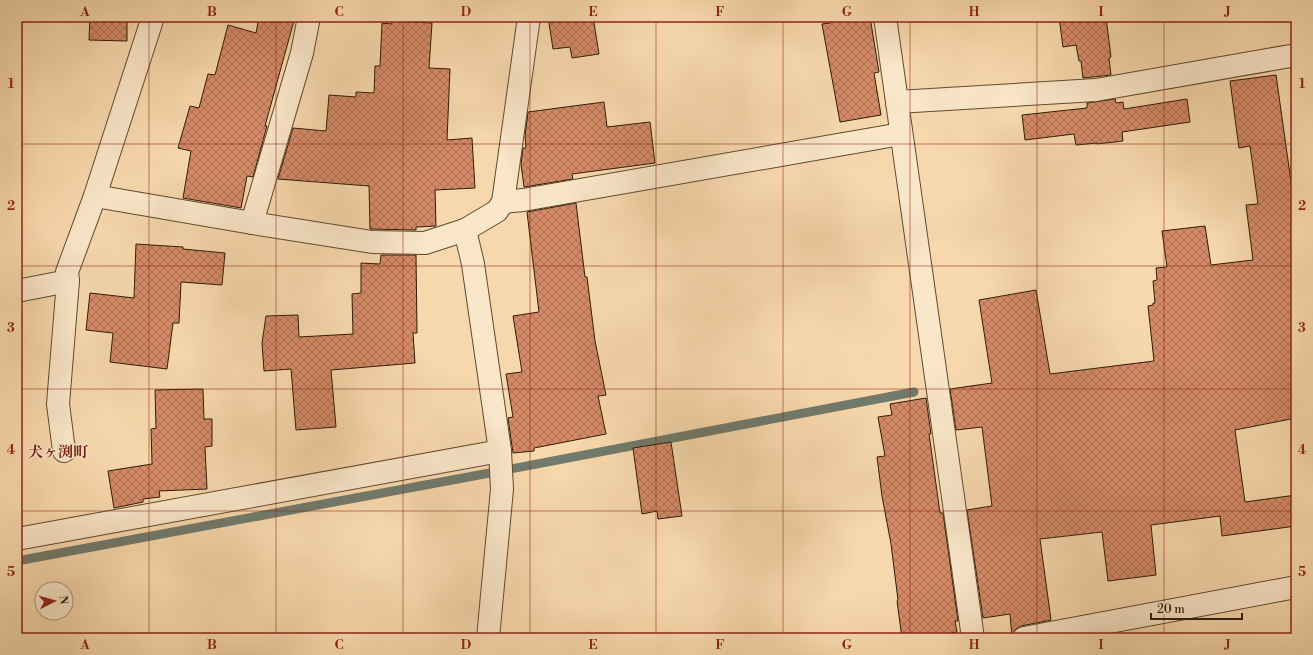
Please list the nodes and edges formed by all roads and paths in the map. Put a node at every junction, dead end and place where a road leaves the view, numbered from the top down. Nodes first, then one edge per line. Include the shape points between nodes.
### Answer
1 (153, 17) edge
2 (309, 17) edge
3 (528, 17) edge
4 (885, 17) edge
5 (1296, 55) edge
6 (897, 102) junction
7 (901, 134) junction
8 (95, 196) junction
9 (503, 202) junction
10 (252, 223) junction
11 (466, 230) junction
12 (68, 281) junction
13 (17, 291) edge
14 (64, 451) dead end
15 (500, 451) junction
16 (17, 539) edge
17 (1296, 587) edge
18 (488, 638) edge
19 (972, 638) edge
20 (1024, 638) edge

1 - 8 street
2 - 10 street via 302,52
3 - 9 street
4 - 6 street
5 - 6 street via 1096,90
6 - 7 street
7 - 9 street
7 - 19 street
8 - 10 street
8 - 12 street via 67,272
9 - 11 street via 497,212
10 - 11 street via 372,242 425,243
11 - 15 street
12 - 13 street
12 - 14 street via 58,404
15 - 16 street
15 - 18 street via 502,489
17 - 20 street

